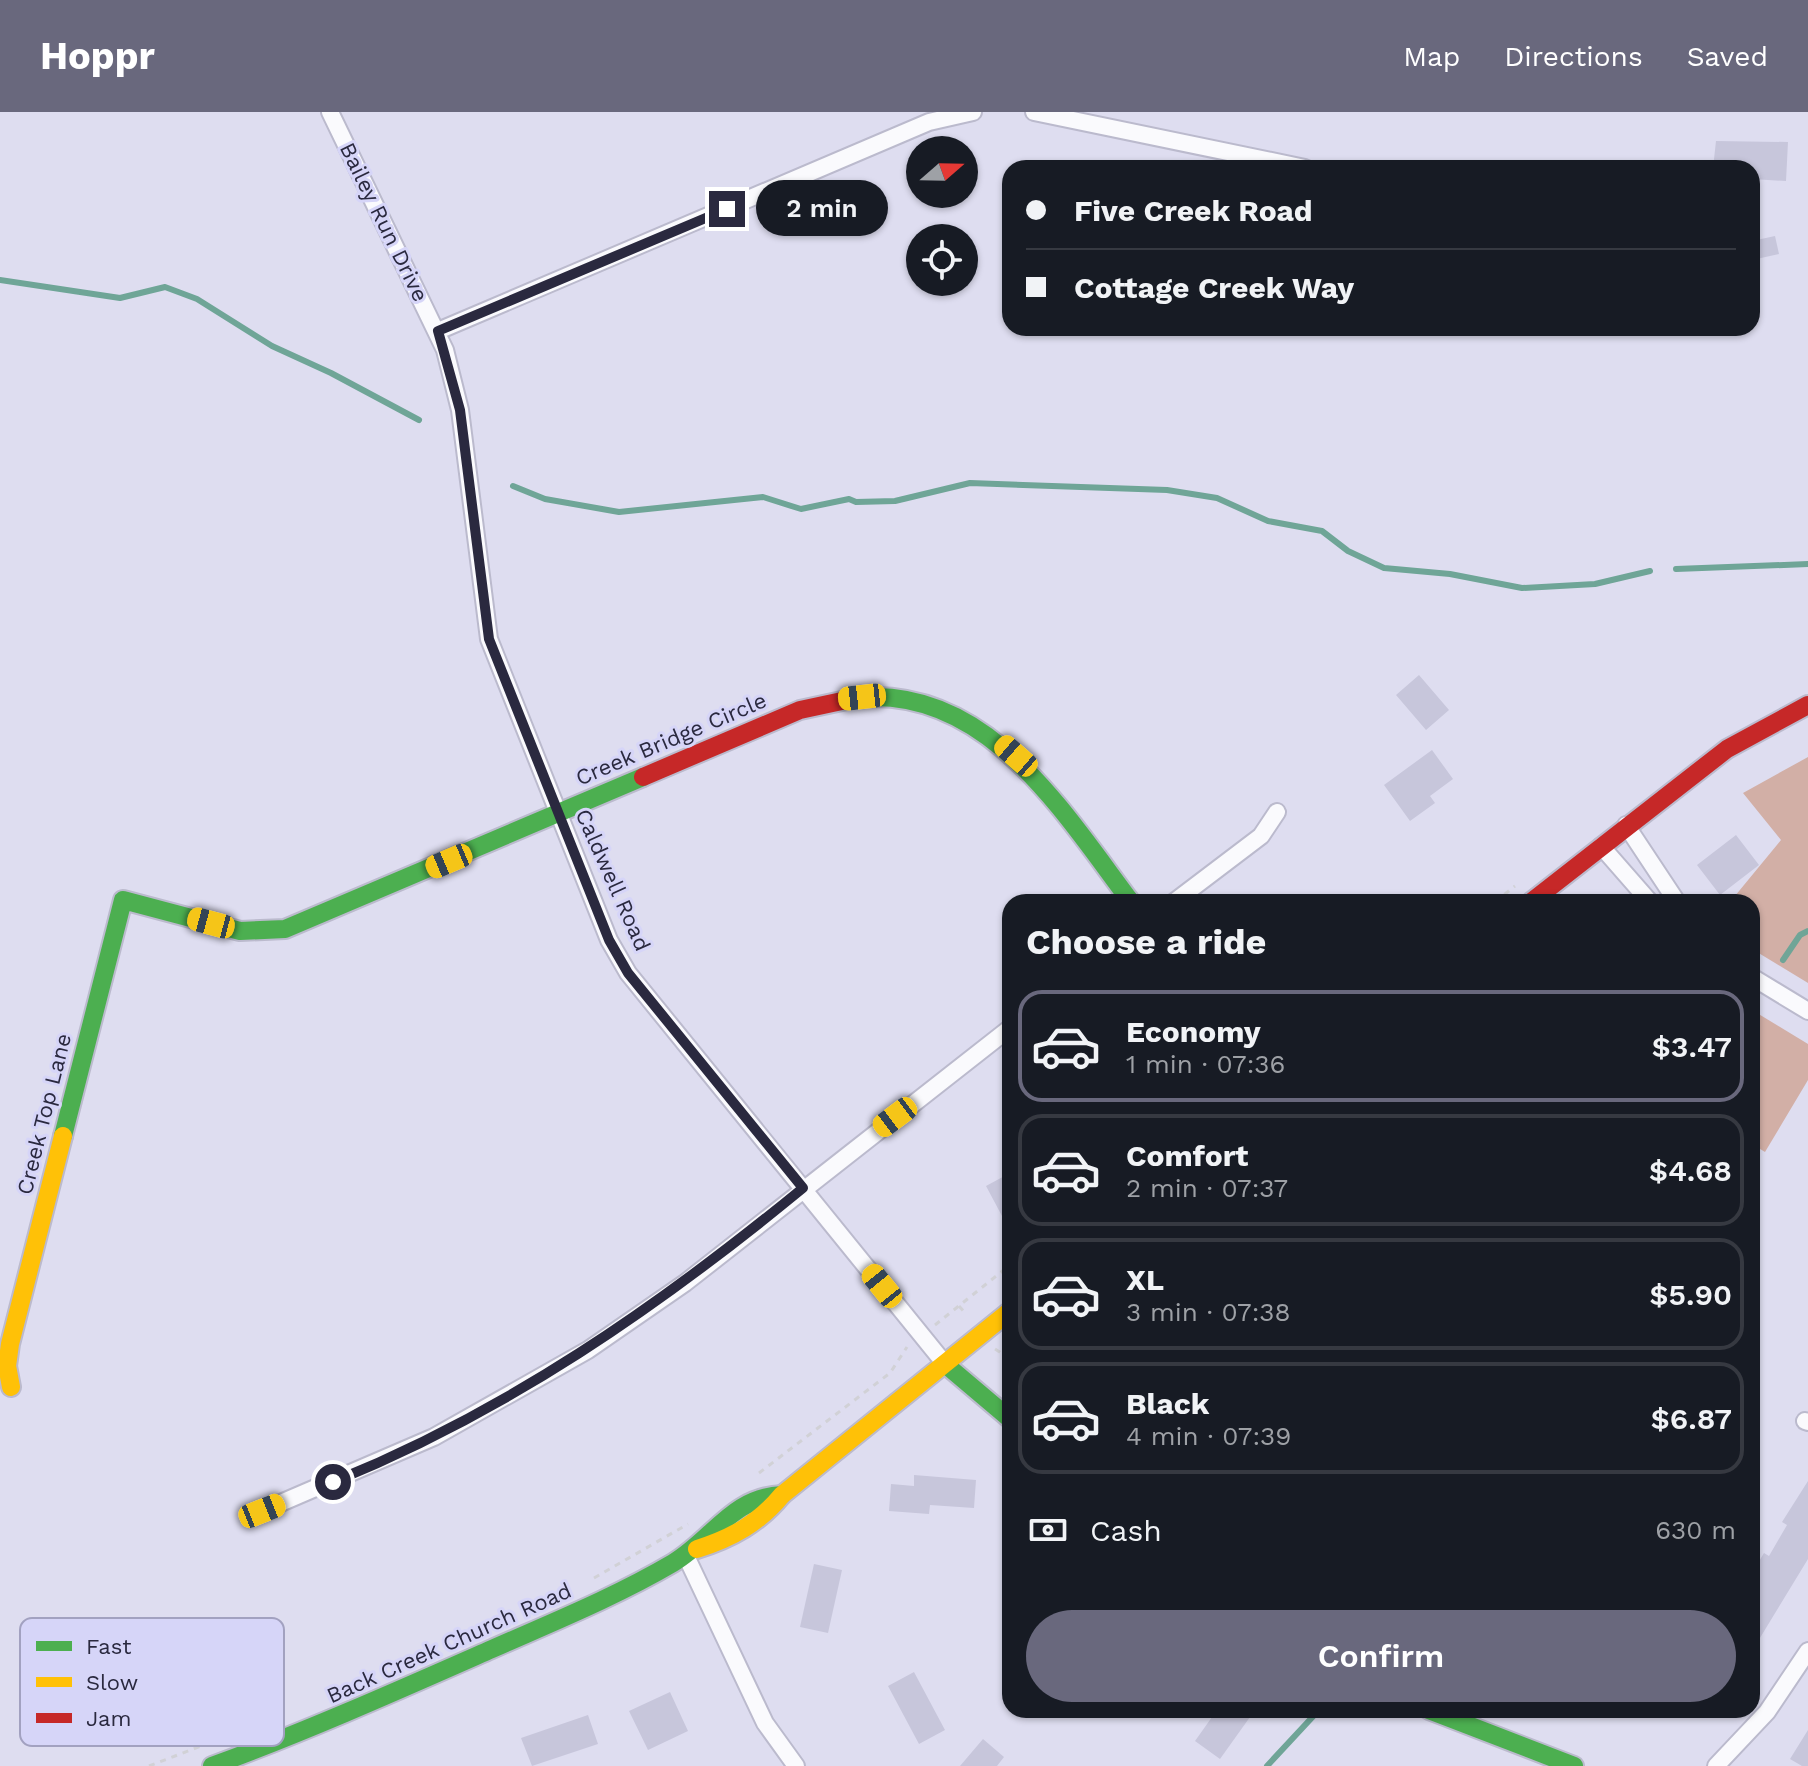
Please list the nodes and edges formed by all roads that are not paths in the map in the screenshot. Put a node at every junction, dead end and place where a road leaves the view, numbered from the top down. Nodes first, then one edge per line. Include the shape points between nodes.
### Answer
1 (330, 112) edge
2 (973, 112) edge
3 (1034, 112) edge
4 (1266, 160) edge
5 (438, 331) junction
6 (1808, 705) edge
7 (1277, 812) dead end
8 (557, 814) junction
9 (1626, 825) junction
10 (1601, 846) junction
11 (1125, 894) edge
12 (1185, 894) edge
13 (1541, 894) edge
14 (1643, 894) edge
15 (1672, 894) edge
16 (123, 900) joint
17 (1760, 982) edge
18 (1808, 1011) edge
19 (1002, 1034) edge
20 (803, 1188) junction
21 (1002, 1318) edge
22 (945, 1364) junction
23 (11, 1387) dead end
24 (1002, 1412) edge
25 (262, 1511) dead end
26 (692, 1552) junction
27 (1808, 1651) edge
28 (1450, 1718) edge
29 (284, 1739) edge
30 (266, 1746) edge
31 (212, 1766) edge
32 (796, 1766) edge
33 (1574, 1766) edge
34 (1716, 1766) edge

1 - 5 street, Bailey Run Drive
2 - 5 street via 929,122
3 - 4 street
5 - 8 street, Caldwell Road via 460,410 489,639
6 - 9 street via 1727,749
7 - 12 street via 1261,836
8 - 11 street, Creek Bridge Circle via 811,707 862,697 905,699 965,719 1016,756
8 - 16 street, Creek Bridge Circle via 285,929 240,931
8 - 20 street, Caldwell Road via 617,957
9 - 10 street
9 - 15 street
10 - 13 street
10 - 14 street
16 - 23 street, Creek Top Lane via 10,1344
17 - 18 street
19 - 20 street
20 - 22 street, Caldwell Road
20 - 25 street via 673,1292 538,1381 434,1437
21 - 22 street, Back Creek Church Road
22 - 24 street, Caldwell Road
22 - 26 street, Back Creek Church Road via 782,1495 759,1496 722,1521
26 - 29 street, Back Creek Church Road via 636,1585 493,1651
26 - 32 street via 765,1723
27 - 34 street via 1767,1712
28 - 33 street
30 - 31 street, Back Creek Church Road

